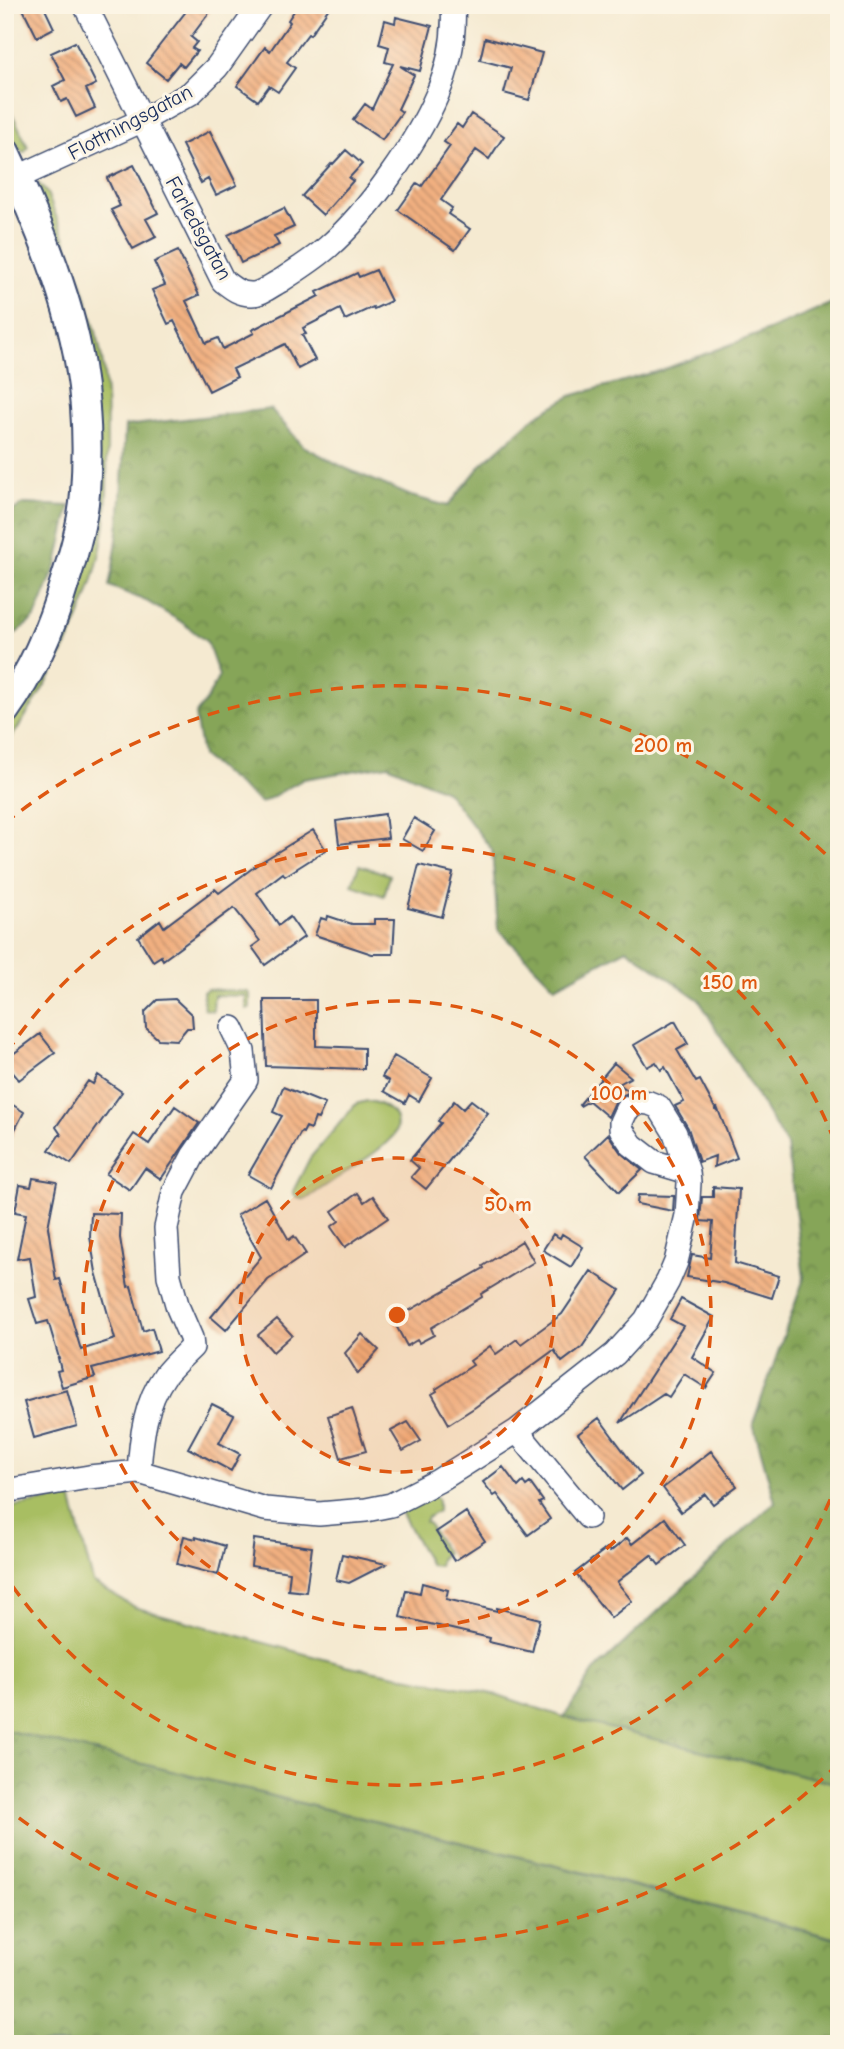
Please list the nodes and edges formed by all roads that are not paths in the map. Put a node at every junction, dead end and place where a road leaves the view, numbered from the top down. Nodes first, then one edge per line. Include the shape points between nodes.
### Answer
1 (85, 5) edge
2 (261, 5) edge
3 (453, 5) edge
4 (141, 121) junction
5 (5, 152) edge
6 (11, 181) edge
7 (5, 710) edge
8 (232, 1028) dead end
9 (688, 1172) dead end
10 (517, 1431) junction
11 (139, 1472) junction
12 (5, 1491) edge
13 (588, 1517) dead end

1 - 4 street, Farledsgatan
2 - 4 street, Flottningsgatan via 204,82
3 - 4 street, Farledsgatan via 451,46 438,93 386,180 329,246 254,295 238,292 223,281
4 - 6 street, Flottningsgatan
5 - 6 street
6 - 7 street via 69,315 80,365 87,443 85,496 57,608 31,667
8 - 11 street via 243,1051 246,1080 193,1156 168,1211 169,1276 192,1347 167,1373 148,1408
9 - 10 street via 687,1215 677,1262 646,1320 615,1354
10 - 11 street via 391,1505 353,1512 265,1509
10 - 13 street
11 - 12 street

